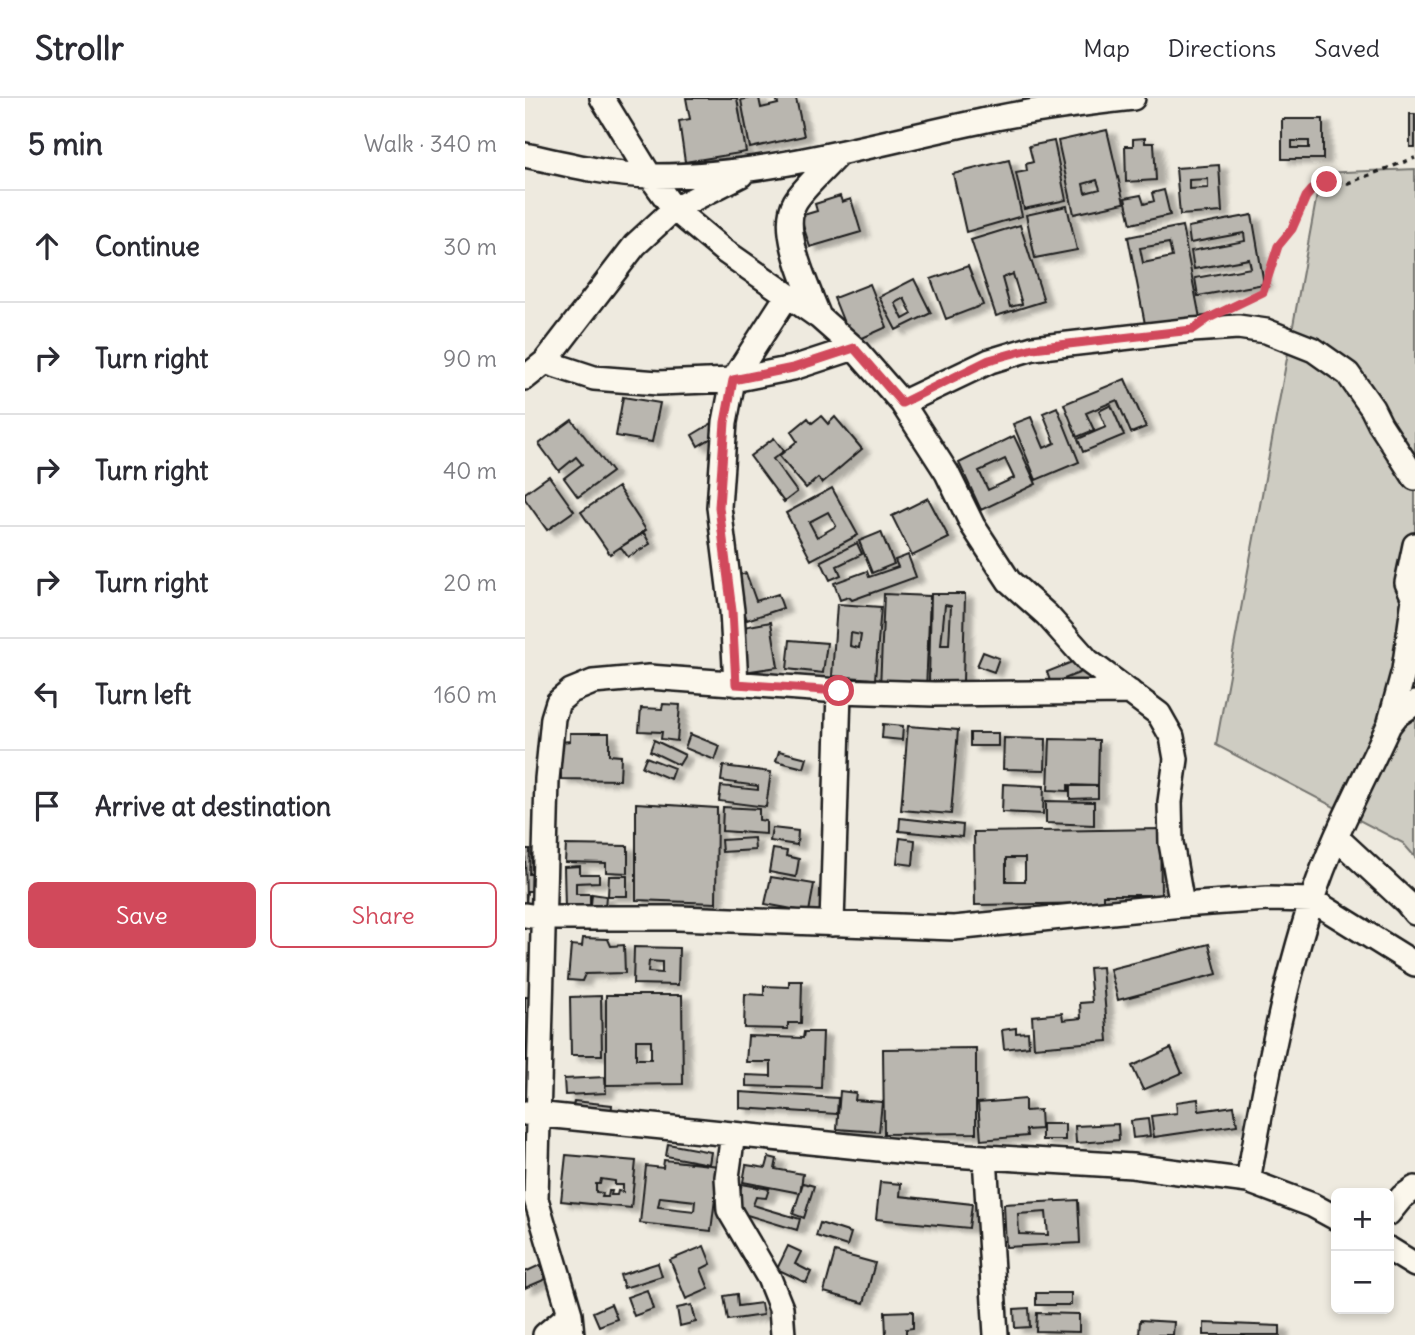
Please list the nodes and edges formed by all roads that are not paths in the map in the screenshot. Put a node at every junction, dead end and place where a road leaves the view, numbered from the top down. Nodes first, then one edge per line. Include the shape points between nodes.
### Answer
1 (602, 98) edge
2 (1133, 98) edge
3 (995, 108) edge
4 (839, 153) junction
5 (525, 155) edge
6 (750, 170) junction
7 (650, 176) junction
8 (674, 209) junction
9 (787, 296) junction
10 (818, 317) junction
11 (854, 348) junction
12 (545, 362) junction
13 (525, 377) edge
14 (733, 380) junction
15 (902, 403) junction
16 (1415, 478) edge
17 (1415, 545) edge
18 (736, 684) junction
19 (839, 691) junction
20 (1130, 692) junction
21 (1415, 703) edge
22 (1389, 725) junction
23 (1337, 838) junction
24 (1312, 900) junction
25 (1182, 905) junction
26 (1415, 913) edge
27 (535, 917) edge
28 (832, 924) junction
29 (1415, 964) edge
30 (532, 1114) edge
31 (733, 1134) junction
32 (985, 1157) junction
33 (1248, 1181) junction
34 (1415, 1188) edge
35 (1394, 1207) edge
36 (1331, 1215) edge
37 (1392, 1251) edge
38 (1415, 1265) edge
39 (571, 1325) edge
40 (545, 1335) edge
41 (783, 1335) edge
42 (996, 1335) edge

1 - 7 street
2 - 3 street
3 - 4 street
4 - 6 street
4 - 10 street via 795,202 789,221
5 - 7 street
6 - 7 street
6 - 8 street
7 - 8 street
8 - 9 street
8 - 12 street via 635,245
9 - 10 street
9 - 14 street
10 - 11 street
11 - 14 street via 793,368
11 - 15 street
12 - 13 street
12 - 14 street via 607,379 658,383
14 - 18 street via 722,445 719,507
15 - 16 street via 989,360 1033,348 1192,330 1238,327 1266,331 1314,351 1348,374
15 - 20 street via 1009,581 1088,661
17 - 22 street via 1407,583 1414,598 1406,658
18 - 19 street
18 - 27 street via 649,677 593,682 558,702
19 - 20 street
19 - 28 street
20 - 25 street via 1159,714 1171,737 1176,759 1171,843
21 - 22 street
22 - 23 street
23 - 24 street
23 - 26 street
24 - 25 street
24 - 29 street
24 - 33 street via 1283,1009
25 - 28 street via 954,928
27 - 28 street
27 - 30 street
30 - 31 street
30 - 39 street via 536,1199
31 - 32 street
31 - 41 street via 727,1177 729,1210 769,1278 781,1308
32 - 33 street via 1132,1166
32 - 42 street
33 - 36 street
34 - 35 street
37 - 38 street
39 - 40 street

